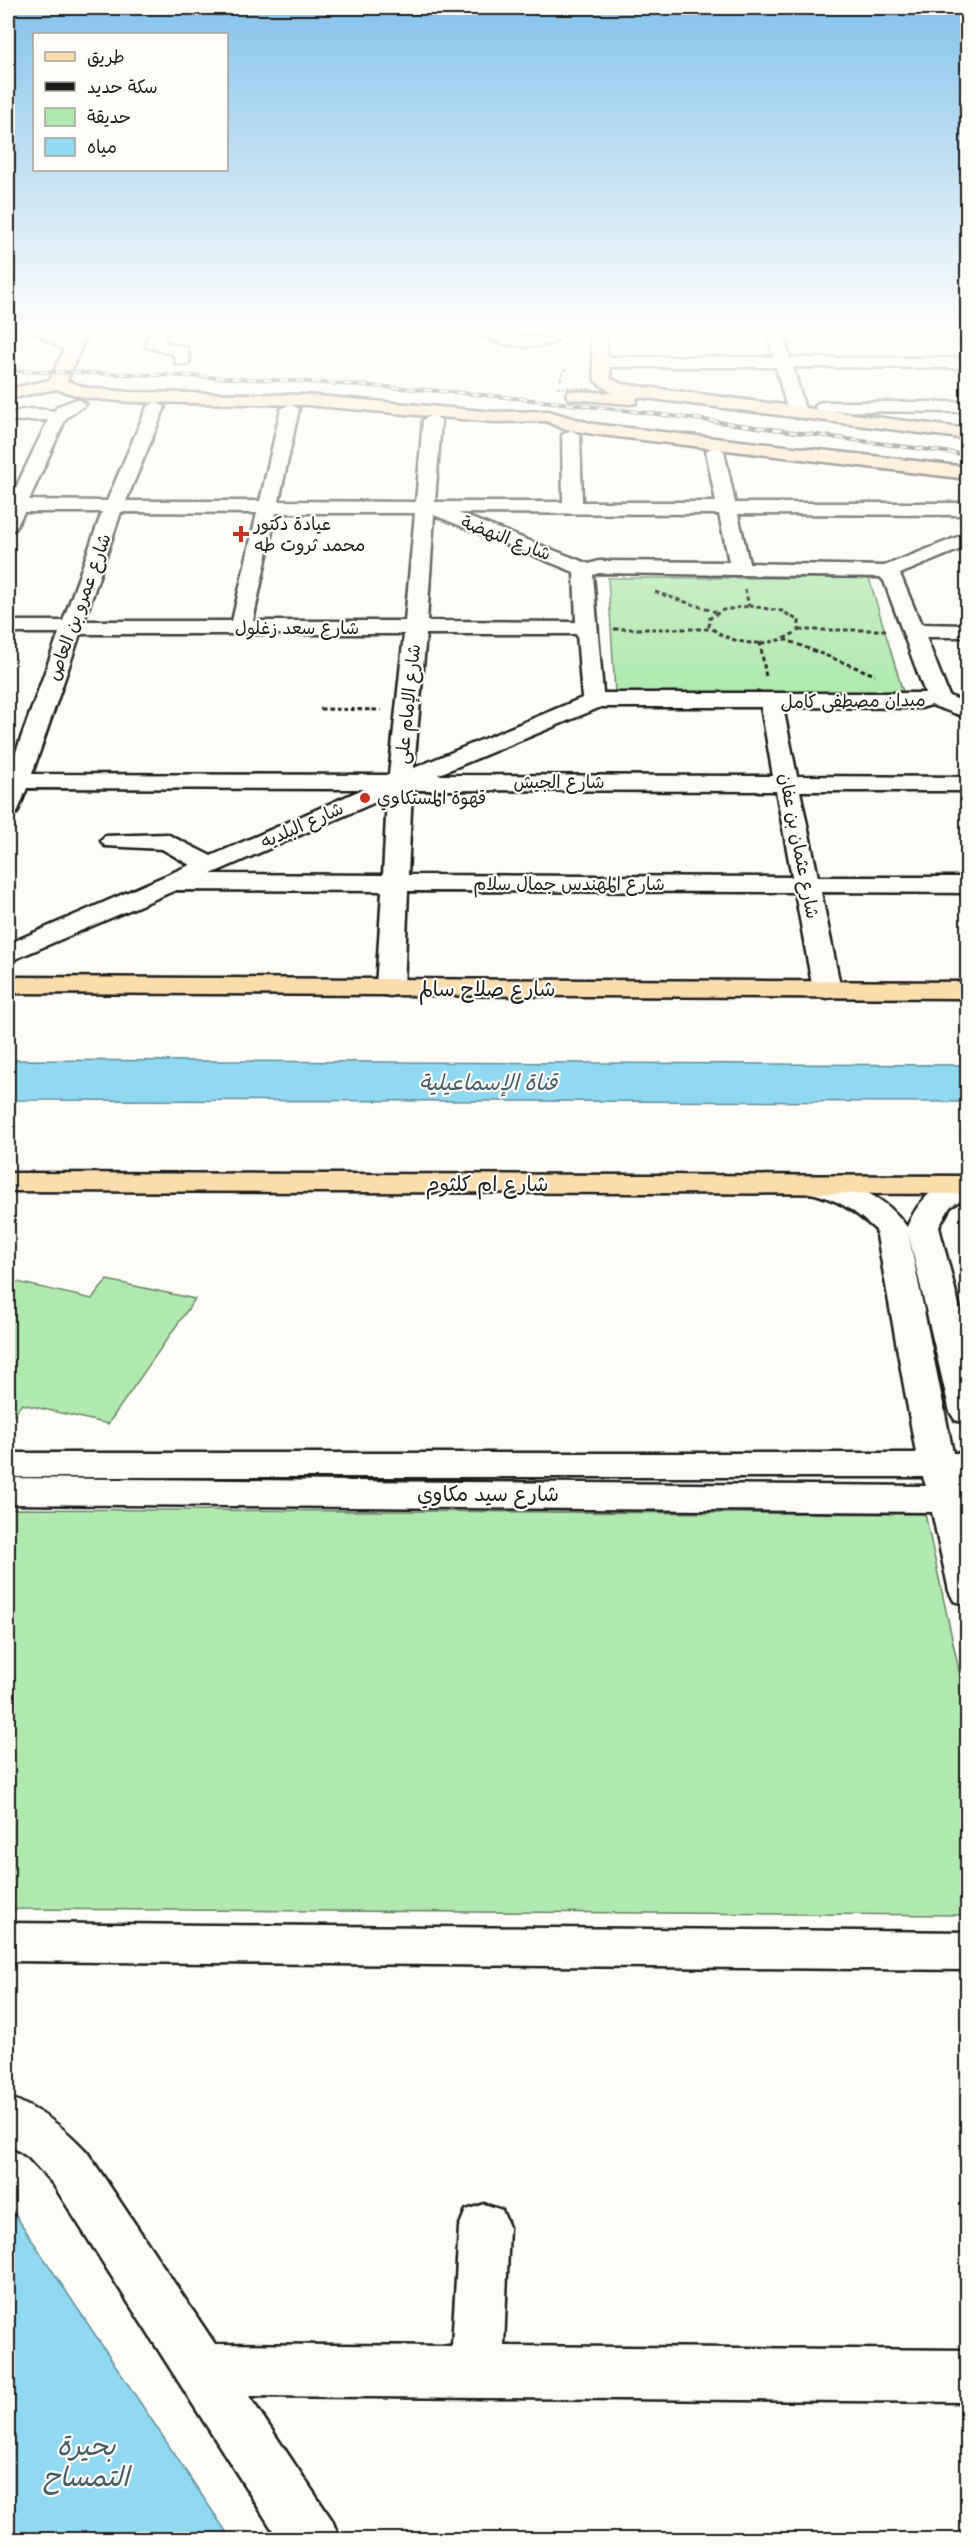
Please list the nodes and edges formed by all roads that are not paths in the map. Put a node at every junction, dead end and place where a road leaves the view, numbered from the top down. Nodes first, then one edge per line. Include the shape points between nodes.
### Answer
1 (42, 448) edge
2 (139, 448) edge
3 (281, 448) edge
4 (429, 448) edge
5 (571, 448) edge
6 (687, 448) edge
7 (754, 448) edge
8 (715, 451) junction
9 (968, 473) edge
10 (968, 480) edge
11 (12, 506) edge
12 (114, 506) junction
13 (267, 507) junction
14 (424, 507) junction
15 (573, 507) junction
16 (727, 508) junction
17 (968, 509) edge
18 (8, 526) edge
19 (968, 539) edge
20 (740, 568) junction
21 (587, 570) junction
22 (886, 572) junction
23 (8, 627) edge
24 (71, 628) junction
25 (241, 628) junction
26 (587, 628) junction
27 (416, 629) junction
28 (914, 630) junction
29 (968, 630) edge
30 (935, 699) junction
31 (598, 700) junction
32 (771, 702) junction
33 (968, 711) edge
34 (12, 781) edge
35 (399, 782) junction
36 (787, 783) junction
37 (968, 784) edge
38 (8, 808) edge
39 (114, 841) dead end
40 (209, 865) junction
41 (171, 882) junction
42 (393, 883) junction
43 (807, 885) junction
44 (968, 885) edge
45 (8, 954) edge
46 (8, 985) edge
47 (390, 988) junction
48 (827, 990) junction
49 (968, 990) edge
50 (8, 1182) edge
51 (818, 1185) junction
52 (967, 1185) edge
53 (968, 1412) edge
54 (8, 1465) edge
55 (955, 1482) edge
56 (8, 1491) edge
57 (968, 1591) edge
58 (8, 1942) edge
59 (968, 1951) edge
60 (8, 2119) edge
61 (484, 2227) dead end
62 (202, 2370) junction
63 (477, 2372) junction
64 (968, 2376) edge
65 (312, 2540) edge

1 - 11 street
2 - 12 street, شارع عمرو بن العاص
3 - 13 street
4 - 14 street, شارع الإمام على
5 - 15 street
6 - 8 main road
7 - 9 main road
8 - 10 main road
8 - 16 street
11 - 12 street
11 - 18 street
12 - 13 street
12 - 24 street, شارع عمرو بن العاص
13 - 14 street
13 - 25 street
14 - 15 street
14 - 21 street, شارع النهضة
14 - 27 street, شارع الإمام على
15 - 16 street
16 - 17 street
16 - 20 street
19 - 22 street
20 - 21 street
20 - 22 street
21 - 26 street via 583,574
22 - 28 street, ميدان مصطفى كامل via 894,578
23 - 24 street, شارع سعد زغلول
24 - 25 street, شارع سعد زغلول
24 - 34 street, شارع عمرو بن العاص
25 - 27 street, شارع سعد زغلول
26 - 27 street, شارع سعد زغلول
26 - 31 street via 592,696
27 - 35 street, شارع الإمام على
28 - 29 street
28 - 30 street, ميدان مصطفى كامل via 938,693
30 - 32 street, ميدان مصطفى كامل
30 - 33 street
31 - 32 street, ميدان مصطفى كامل
31 - 35 street, شارع البلديه
32 - 36 street, شارع عثمان بن عفان
34 - 35 street, شارع الجيش
34 - 38 street, شارع عمرو بن العاص
35 - 36 street, شارع الجيش
35 - 40 street, شارع البلديه
35 - 42 street, شارع الإمام على
36 - 37 street, شارع الجيش
36 - 43 street, شارع عثمان بن عفان
39 - 40 street via 162,841
40 - 41 street, شارع البلديه
41 - 42 street, شارع المهندس جمال سلام
41 - 45 street, شارع البلديه
42 - 43 street, شارع المهندس جمال سلام
42 - 47 street, شارع الإمام على
43 - 44 street, شارع المهندس جمال سلام
43 - 48 street, شارع عثمان بن عفان
46 - 47 main road, شارع صلاح سالم
47 - 48 main road, شارع صلاح سالم
48 - 49 main road, شارع صلاح سالم
50 - 51 main road, شارع ام كلثوم
51 - 52 main road, شارع ام كلثوم
51 - 55 street via 860,1200 891,1227
52 - 53 street via 950,1190 937,1201 923,1227
54 - 55 street, شارع سيد مكاوي
55 - 56 street, شارع سيد مكاوي
55 - 57 street
58 - 59 street
60 - 62 street via 45,2140 70,2168
61 - 63 street
62 - 63 street
62 - 65 street
63 - 64 street

